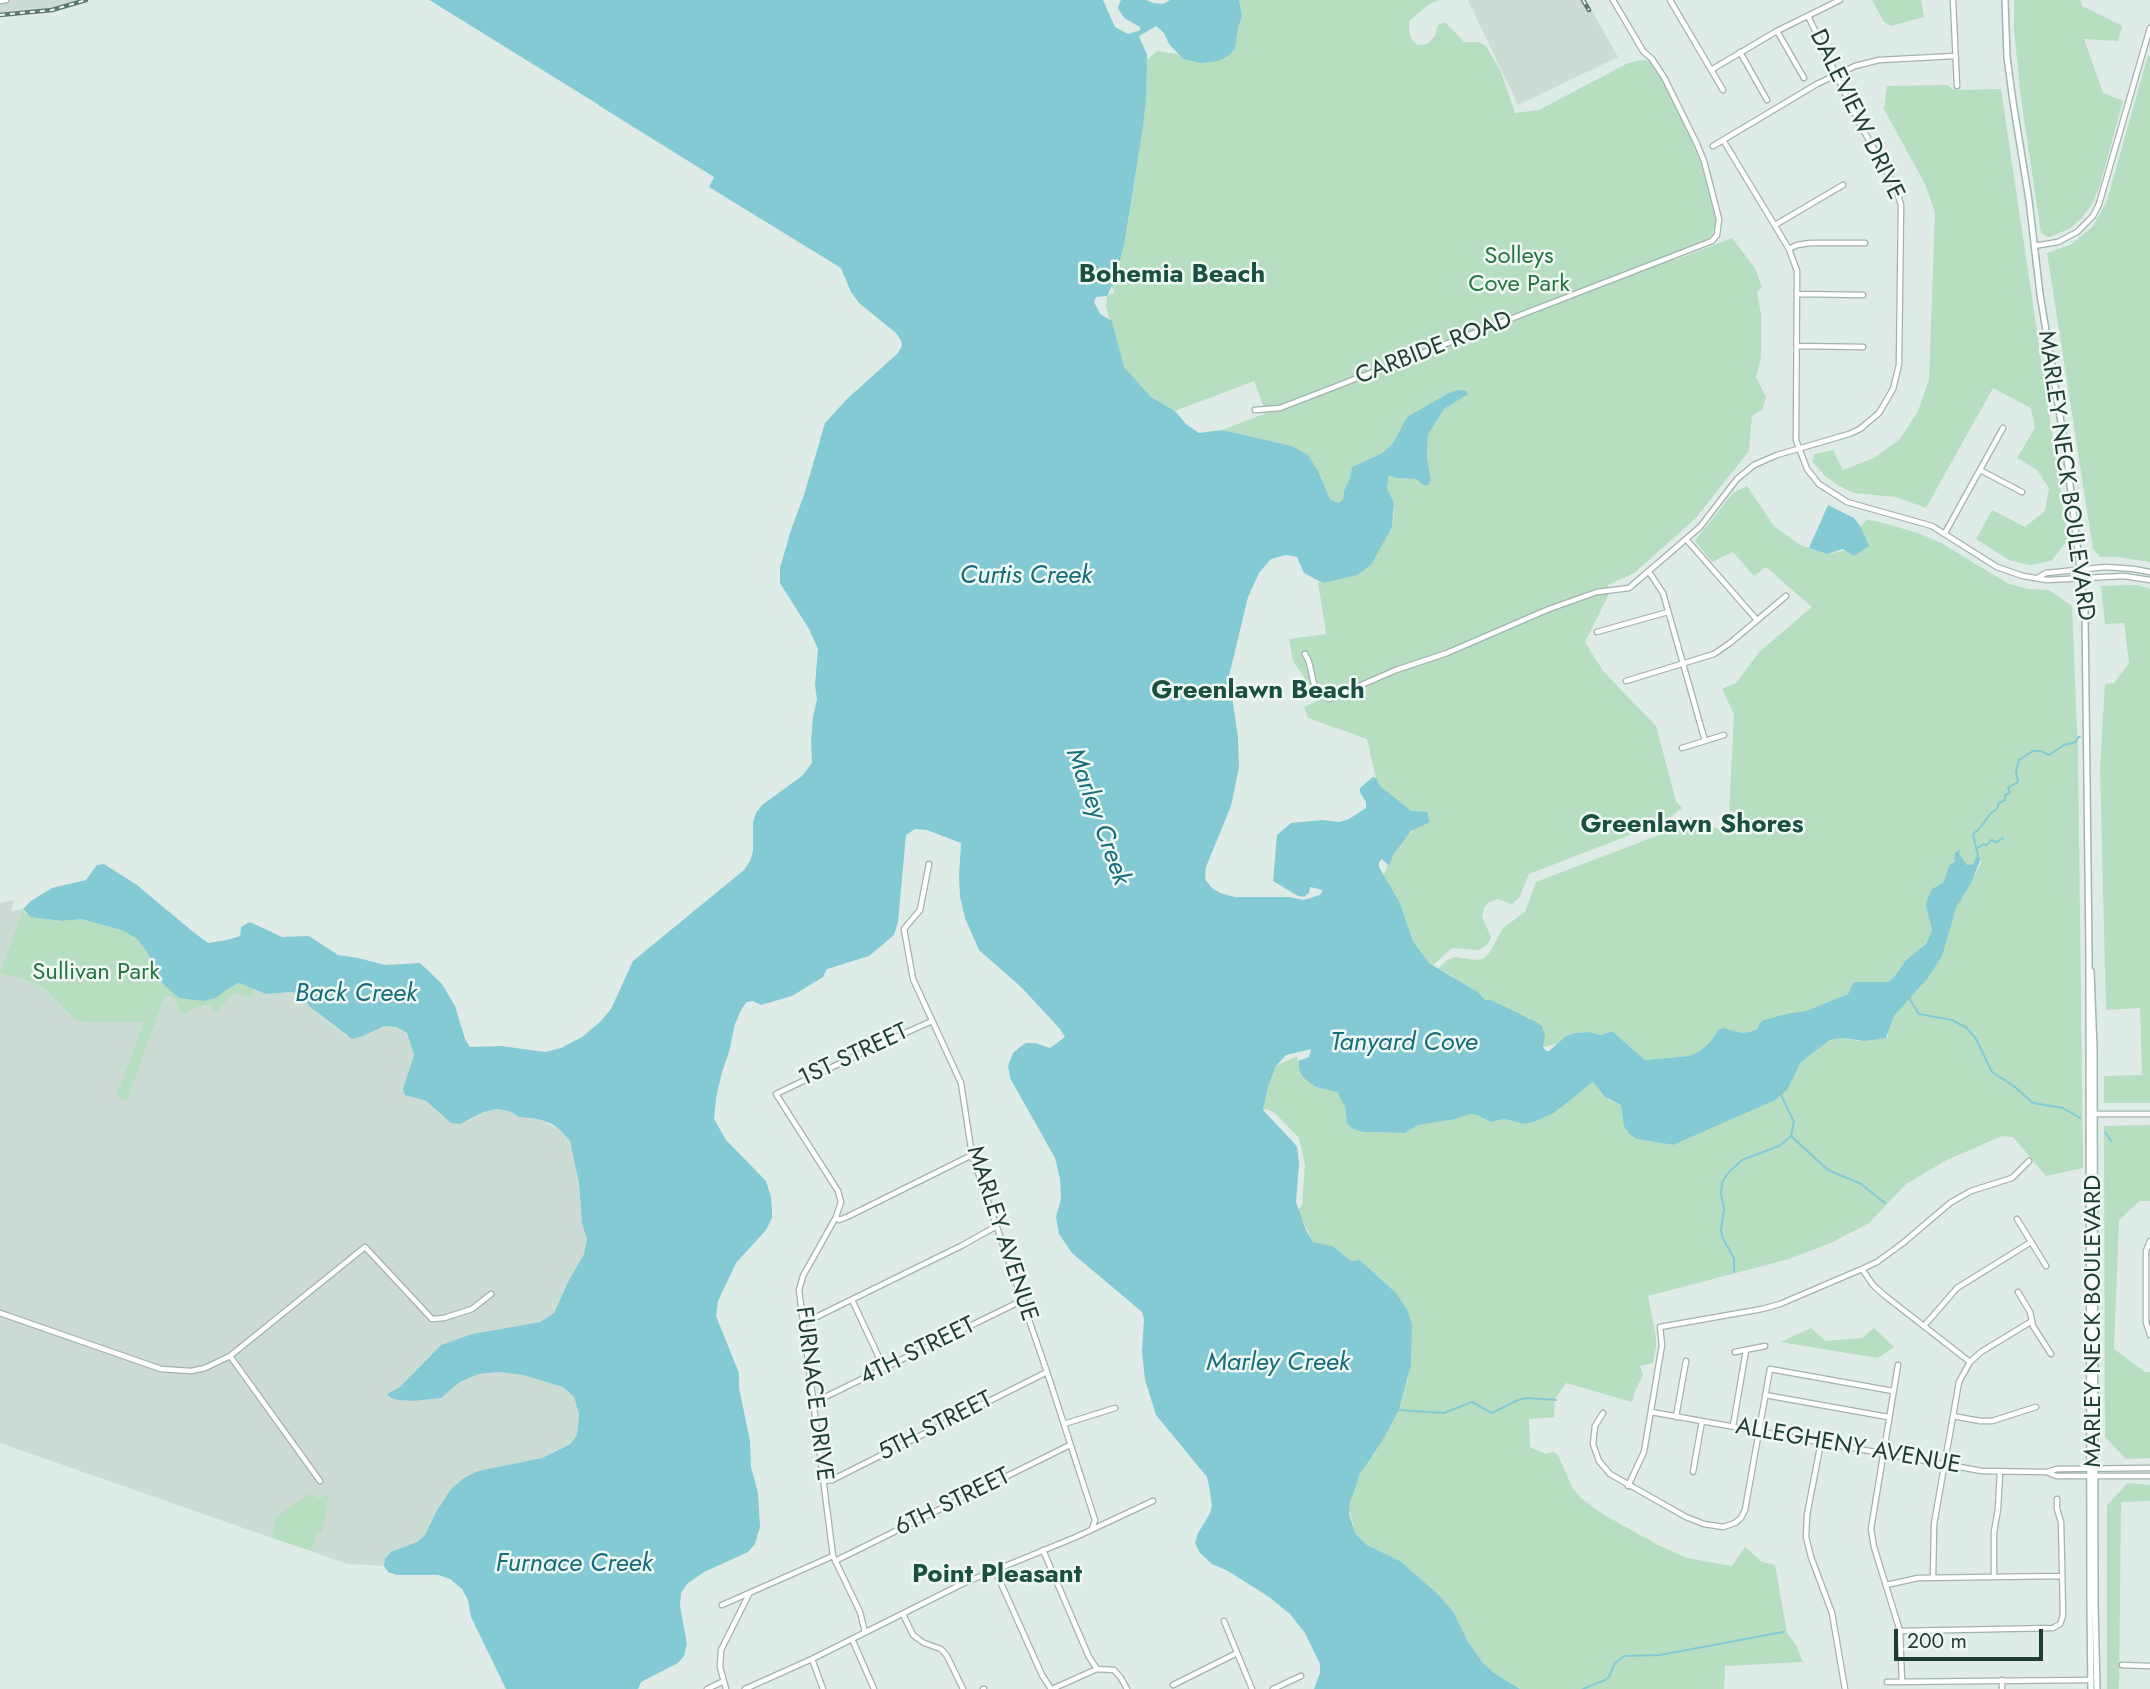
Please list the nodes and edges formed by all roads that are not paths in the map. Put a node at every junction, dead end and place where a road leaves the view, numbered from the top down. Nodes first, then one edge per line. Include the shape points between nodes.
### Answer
1 (6, 0) edge
2 (1614, 0) edge
3 (1670, 0) edge
4 (1840, 0) edge
5 (1953, 0) edge
6 (2005, 0) edge
7 (0, 1) edge
8 (1808, 16) junction
9 (2150, 28) edge
10 (1777, 31) junction
11 (1740, 52) junction
12 (1955, 56) junction
13 (1710, 69) junction
14 (1836, 74) junction
15 (1804, 78) dead end
16 (1957, 86) dead end
17 (1723, 90) dead end
18 (1767, 100) dead end
19 (1723, 140) junction
20 (1713, 146) dead end
21 (1843, 185) dead end
22 (1775, 225) junction
23 (1865, 243) dead end
24 (2034, 246) junction
25 (1788, 249) junction
26 (1798, 294) junction
27 (1863, 295) dead end
28 (1797, 346) junction
29 (1863, 347) dead end
30 (1255, 410) dead end
31 (2004, 428) dead end
32 (1798, 449) junction
33 (1980, 470) junction
34 (2022, 492) dead end
35 (1945, 533) junction
36 (1686, 539) junction
37 (2081, 570) junction
38 (1649, 572) junction
39 (2150, 572) edge
40 (2038, 578) junction
41 (2081, 578) junction
42 (2150, 580) edge
43 (1786, 596) dead end
44 (1668, 612) junction
45 (1757, 620) junction
46 (1597, 632) dead end
47 (1305, 654) dead end
48 (1683, 664) junction
49 (1626, 681) dead end
50 (1724, 735) dead end
51 (1705, 741) junction
52 (1682, 748) dead end
53 (929, 864) dead end
54 (932, 1021) junction
55 (2091, 1114) junction
56 (2150, 1114) edge
57 (972, 1155) junction
58 (2029, 1161) dead end
59 (836, 1217) junction
60 (2018, 1220) dead end
61 (995, 1227) junction
62 (2150, 1241) edge
63 (2031, 1242) junction
64 (2046, 1266) dead end
65 (1862, 1269) junction
66 (2148, 1288) edge
67 (2018, 1292) dead end
68 (491, 1294) dead end
69 (852, 1300) junction
70 (1023, 1300) junction
71 (0, 1314) edge
72 (2032, 1321) junction
73 (804, 1323) junction
74 (1924, 1326) junction
75 (2150, 1335) edge
76 (1765, 1346) dead end
77 (1746, 1350) junction
78 (1735, 1352) dead end
79 (2051, 1354) dead end
80 (230, 1356) junction
81 (1686, 1361) dead end
82 (1970, 1362) junction
83 (1898, 1365) dead end
84 (884, 1367) junction
85 (1047, 1372) junction
86 (1893, 1391) junction
87 (1765, 1395) junction
88 (813, 1403) junction
89 (2036, 1407) dead end
90 (1115, 1408) dead end
91 (1651, 1412) junction
92 (1603, 1413) dead end
93 (1953, 1416) junction
94 (1676, 1417) junction
95 (1888, 1417) junction
96 (1702, 1421) junction
97 (1064, 1423) junction
98 (1733, 1426) junction
99 (1759, 1431) junction
100 (1821, 1442) junction
101 (1070, 1445) junction
102 (1882, 1453) junction
103 (1944, 1464) junction
104 (2092, 1468) junction
105 (2150, 1468) edge
106 (1693, 1472) dead end
107 (2000, 1472) junction
108 (2047, 1472) junction
109 (2092, 1476) junction
110 (2150, 1476) edge
111 (320, 1481) dead end
112 (824, 1481) junction
113 (1628, 1486) junction
114 (2057, 1499) dead end
115 (1153, 1501) dead end
116 (1092, 1529) junction
117 (1043, 1550) junction
118 (834, 1558) junction
119 (995, 1570) junction
120 (2062, 1576) junction
121 (1994, 1577) junction
122 (1933, 1578) junction
123 (1886, 1585) junction
124 (749, 1593) junction
125 (722, 1605) dead end
126 (902, 1614) junction
127 (1224, 1621) dead end
128 (1900, 1631) junction
129 (865, 1632) junction
130 (852, 1639) junction
131 (1237, 1653) junction
132 (812, 1659) junction
133 (2122, 1665) dead end
134 (2150, 1665) edge
135 (1097, 1669) junction
136 (1301, 1676) dead end
137 (2002, 1680) junction
138 (2091, 1680) junction
139 (724, 1681) junction
140 (1948, 1681) junction
141 (1887, 1682) dead end
142 (1902, 1682) junction
143 (1173, 1685) dead end
144 (1948, 1688) edge
145 (707, 1689) edge
146 (726, 1689) edge
147 (745, 1689) edge
148 (823, 1689) edge
149 (874, 1689) edge
150 (963, 1689) edge
151 (1052, 1689) edge
152 (1127, 1689) edge
153 (1252, 1689) edge
154 (1273, 1689) edge
155 (1845, 1689) edge
156 (2002, 1689) edge
157 (2094, 1689) edge

1 - 7 street
2 - 30 street, CARBIDE ROAD via 1665,79 1704,161 1720,228 1712,241 1280,408
3 - 13 street
4 - 8 street
5 - 12 street
6 - 24 main road, MARLEY NECK BOULEVARD via 2007,57
8 - 10 street
8 - 14 street, DALEVIEW DRIVE
9 - 24 street via 2093,216 2058,242
10 - 11 street
10 - 15 street
11 - 13 street
11 - 18 street
12 - 14 street via 1867,62
12 - 16 street
13 - 17 street
14 - 19 street
14 - 32 street, DALEVIEW DRIVE via 1901,205 1899,365 1894,390 1870,421 1849,434
19 - 20 street
19 - 22 street
21 - 22 street
22 - 25 street
23 - 25 street via 1810,243
24 - 37 main road, MARLEY NECK BOULEVARD
25 - 26 street via 1797,271
26 - 27 street
26 - 28 street
28 - 29 street
28 - 32 street
31 - 33 street
32 - 35 street via 1827,491 1847,502
32 - 36 street, DALEVIEW DRIVE via 1745,471
33 - 34 street
33 - 35 street
35 - 40 street via 1997,567
36 - 38 street, DALEVIEW DRIVE
36 - 45 street
37 - 39 street via 2120,567
37 - 40 street
37 - 41 main road, MARLEY NECK BOULEVARD
38 - 44 street
38 - 47 street, DALEVIEW DRIVE via 1624,589 1597,592 1549,609 1329,699 1314,684
40 - 41 street
41 - 42 street
41 - 55 main road, MARLEY NECK BOULEVARD via 2087,655
43 - 45 street
44 - 46 street
44 - 48 street
45 - 48 street via 1723,649
48 - 49 street
48 - 51 street
50 - 51 street
51 - 52 street
53 - 54 street, MARLEY AVENUE via 920,910 904,929 913,979
54 - 57 street, MARLEY AVENUE via 961,1083
54 - 59 street, 1ST STREET via 777,1093 838,1191 841,1202
55 - 56 street
55 - 104 main road, MARLEY NECK BOULEVARD
57 - 59 street via 849,1216
57 - 61 street, MARLEY AVENUE
58 - 65 street via 2012,1178 1964,1195 1892,1252
59 - 73 street, FURNACE DRIVE via 799,1290
60 - 63 street
61 - 69 street
61 - 70 street, MARLEY AVENUE
62 - 66 street via 2146,1251
63 - 64 street
63 - 74 street via 1956,1288
65 - 74 street via 1873,1285
65 - 91 street via 1762,1309 1660,1327 1662,1345
66 - 75 street
67 - 72 street
68 - 80 street via 472,1309 432,1319 365,1247
69 - 73 street
69 - 84 street
70 - 84 street, 4TH STREET
70 - 85 street, MARLEY AVENUE
71 - 80 street via 161,1369 191,1371
72 - 79 street
72 - 82 street
73 - 88 street, FURNACE DRIVE
74 - 82 street
76 - 77 street
77 - 78 street
77 - 98 street
80 - 111 street
81 - 94 street
82 - 93 street via 1959,1382
83 - 86 street
84 - 88 street, 4TH STREET
85 - 97 street, MARLEY AVENUE
85 - 112 street, 5TH STREET
86 - 87 street via 1770,1369
86 - 95 street
87 - 95 street
87 - 99 street
88 - 112 street, FURNACE DRIVE
89 - 93 street via 1992,1421
90 - 97 street
91 - 94 street, ALLEGHENY AVENUE
91 - 113 street via 1643,1456
92 - 113 street via 1594,1431 1595,1450 1606,1470
93 - 103 street
94 - 96 street, ALLEGHENY AVENUE
95 - 102 street
96 - 98 street, ALLEGHENY AVENUE
96 - 106 street
97 - 101 street, MARLEY AVENUE
98 - 99 street, ALLEGHENY AVENUE
99 - 100 street, ALLEGHENY AVENUE
99 - 113 street via 1745,1510 1732,1525 1695,1521
100 - 102 street, ALLEGHENY AVENUE
100 - 155 street via 1806,1537 1832,1613
101 - 116 street, MARLEY AVENUE via 1095,1520
101 - 118 street, 6TH STREET
102 - 103 street, ALLEGHENY AVENUE
102 - 123 street via 1871,1529
103 - 107 street, ALLEGHENY AVENUE
103 - 122 street via 1933,1529
104 - 105 street, ALLEGHENY AVENUE
104 - 108 street, ALLEGHENY AVENUE
104 - 109 main road, MARLEY NECK BOULEVARD
107 - 108 street, ALLEGHENY AVENUE
107 - 121 street
108 - 109 street, ALLEGHENY AVENUE
109 - 110 street, ALLEGHENY AVENUE
109 - 138 main road, MARLEY NECK BOULEVARD
109 - 157 main road, MARLEY NECK BOULEVARD
112 - 118 street, FURNACE DRIVE
114 - 120 street
115 - 116 street
116 - 117 street
117 - 119 street
117 - 135 street
118 - 124 street, 6TH STREET
118 - 129 street, FURNACE DRIVE
119 - 126 street
119 - 151 street
120 - 121 street
120 - 128 street via 2063,1616 2053,1628
121 - 122 street
122 - 123 street
123 - 128 street
124 - 125 street, 6TH STREET
124 - 139 street via 721,1650
126 - 129 street
126 - 150 street via 913,1635 947,1656
127 - 131 street
128 - 142 street
129 - 130 street
130 - 132 street
130 - 149 street
131 - 143 street
131 - 153 street
132 - 147 street
132 - 148 street
133 - 134 street
135 - 151 street
135 - 152 street via 1114,1670
136 - 154 street
137 - 138 street
137 - 140 street
137 - 156 street
138 - 157 main road, MARLEY NECK BOULEVARD
139 - 145 street
139 - 146 street
140 - 142 street
140 - 144 street
141 - 142 street

